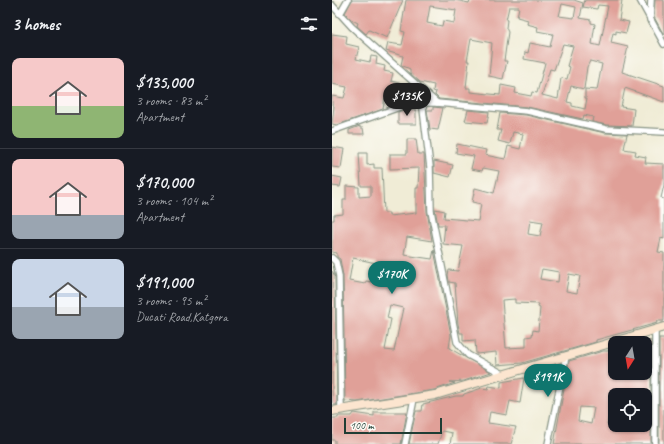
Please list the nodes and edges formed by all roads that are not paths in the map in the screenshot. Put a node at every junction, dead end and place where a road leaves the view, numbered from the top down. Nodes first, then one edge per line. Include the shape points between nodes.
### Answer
1 (348, 0) edge
2 (640, 0) edge
3 (651, 0) edge
4 (332, 6) edge
5 (340, 14) junction
6 (650, 20) junction
7 (664, 44) edge
8 (423, 103) junction
9 (436, 103) junction
10 (332, 131) edge
11 (664, 132) edge
12 (332, 258) edge
13 (664, 327) edge
14 (655, 329) junction
15 (566, 356) junction
16 (505, 375) junction
17 (414, 398) junction
18 (341, 410) junction
19 (332, 411) edge
20 (405, 444) edge
21 (548, 444) edge
22 (655, 444) edge

1 - 5 street
2 - 6 street
3 - 6 street
4 - 5 street
5 - 9 street
6 - 7 street
8 - 9 street
8 - 10 street via 411,103
8 - 16 street via 430,167 431,211 457,342 468,355
9 - 11 street via 527,111 606,129
12 - 18 street via 336,262 339,276
13 - 14 main road
14 - 15 main road
14 - 22 street
15 - 16 main road
15 - 21 street
16 - 17 main road via 436,395
17 - 18 main road
17 - 20 street
18 - 19 main road

